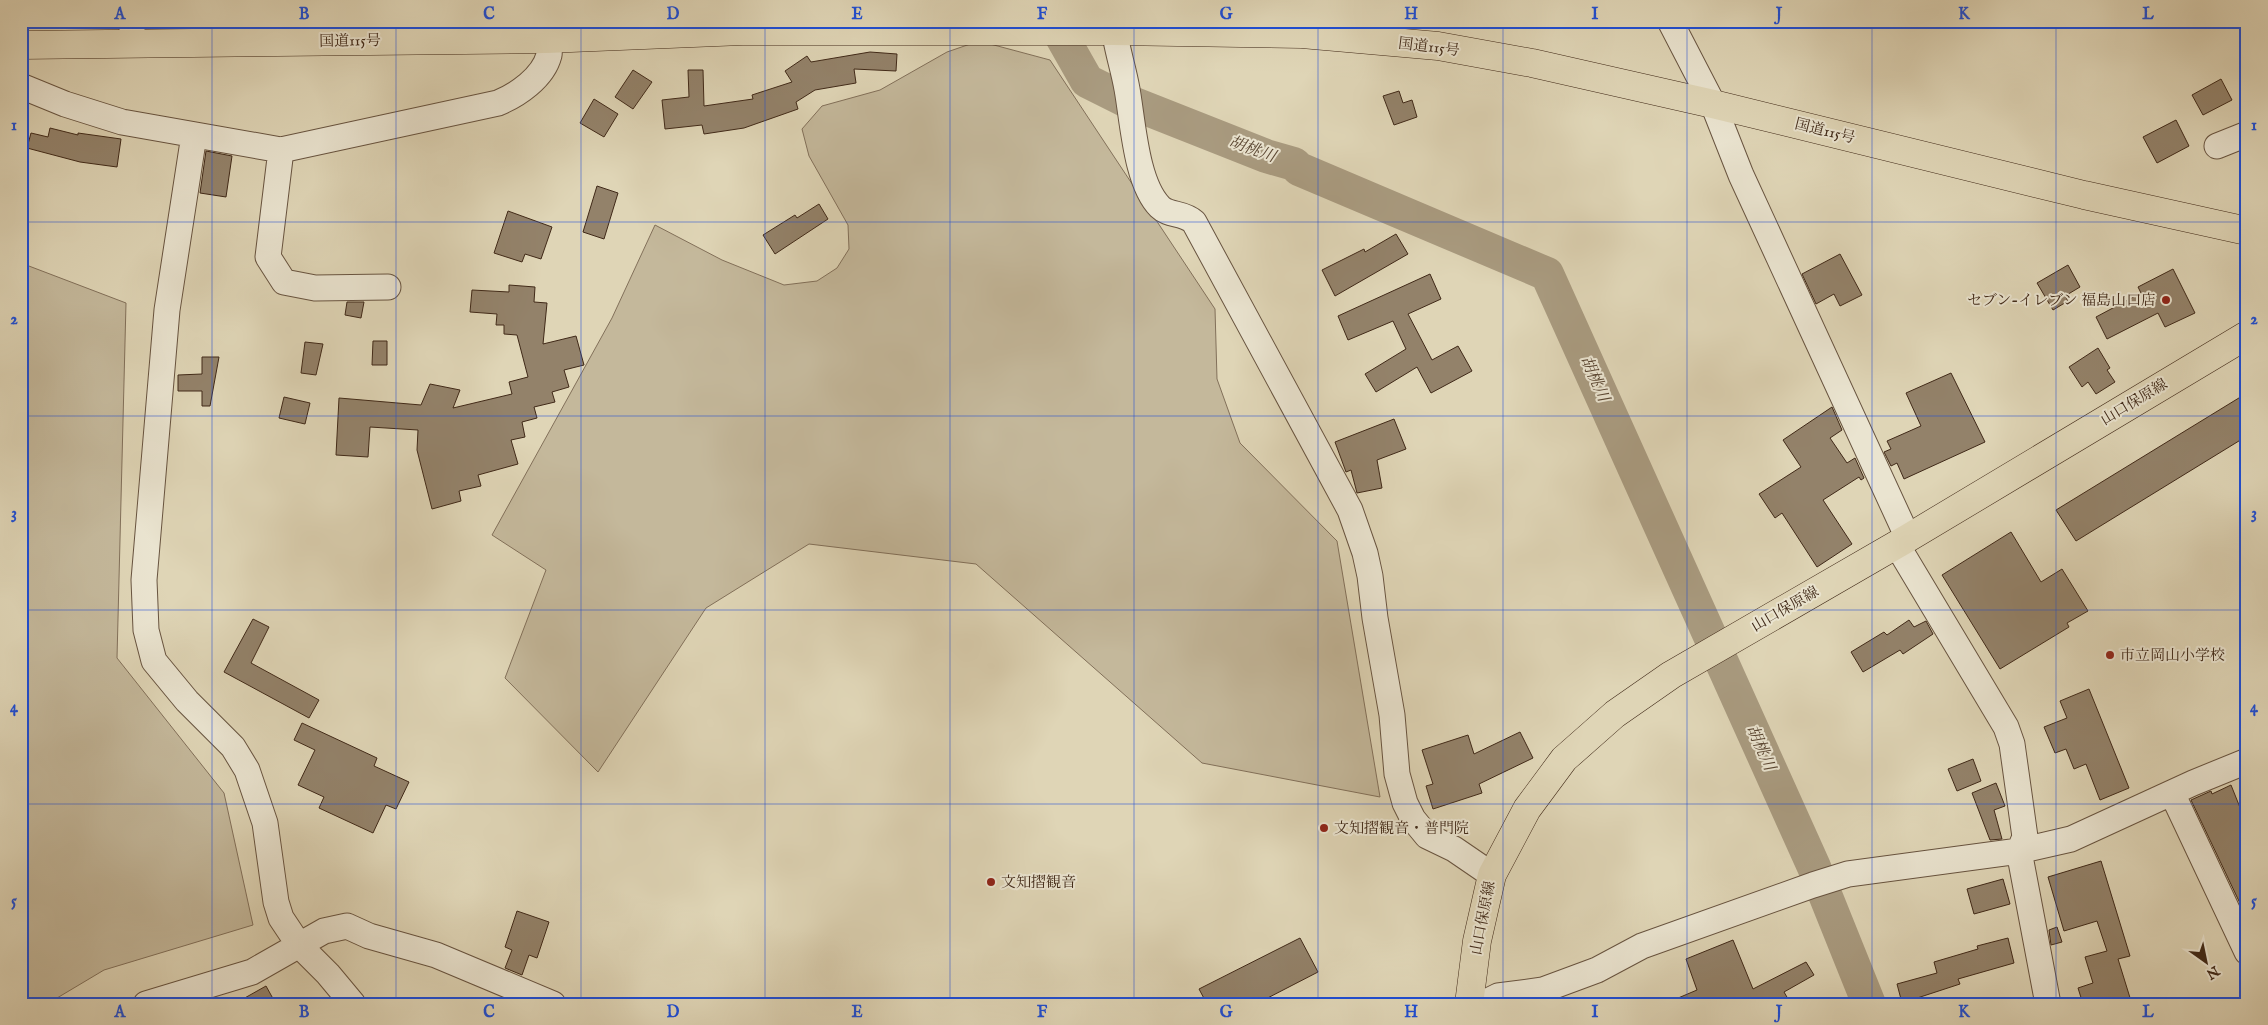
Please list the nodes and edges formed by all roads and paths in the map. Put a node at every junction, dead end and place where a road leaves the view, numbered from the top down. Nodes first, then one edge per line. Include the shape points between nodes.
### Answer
1 (1670, 21) edge
2 (743, 26) edge
3 (1113, 26) edge
4 (542, 30) edge
5 (430, 31) edge
6 (132, 32) edge
7 (21, 45) edge
8 (21, 86) edge
9 (1713, 104) junction
10 (2247, 134) edge
11 (194, 135) junction
12 (2216, 146) dead end
13 (281, 150) junction
14 (2247, 231) edge
15 (388, 287) dead end
16 (2247, 335) edge
17 (1902, 541) junction
18 (2247, 761) edge
19 (2172, 793) junction
20 (2019, 851) junction
21 (1492, 875) junction
22 (299, 944) junction
23 (2247, 952) edge
24 (146, 1004) edge
25 (353, 1004) edge
26 (553, 1004) edge
27 (1469, 1004) edge
28 (1482, 1004) edge
29 (2048, 1004) edge

1 - 9 street
2 - 3 main road, 国道115号
2 - 4 main road, 国道115号
3 - 9 main road, 国道115号 via 1302,34 1438,46 1532,63
3 - 21 street via 1133,135 1147,188 1161,208 1194,222 1350,510 1370,576 1392,715 1397,774 1405,803 1427,836 1454,849
4 - 5 main road, 国道115号
4 - 13 street via 549,54 543,67 526,87 510,98
5 - 6 main road, 国道115号
6 - 7 main road, 国道115号
8 - 11 street via 122,122
9 - 14 main road, 国道115号 via 2084,195
9 - 17 street
10 - 12 street
11 - 13 street
11 - 22 street via 167,310 144,580 146,630 154,661 233,747 247,770 265,823 276,902 281,918
13 - 15 street via 268,257 284,282 315,288
16 - 17 main road, 山口保原線
17 - 20 street via 2006,728 2012,744 2024,827 2025,837
17 - 21 main road, 山口保原線 via 1671,675 1615,714 1564,759 1527,809
18 - 19 street
19 - 20 street via 2071,839
19 - 23 street
20 - 28 street via 1848,874 1642,946 1597,970 1543,990 1498,996
20 - 29 street
21 - 27 main road, 山口保原線 via 1477,942
22 - 24 street via 252,972
22 - 25 street
22 - 26 street via 324,931 347,926 369,936 436,955

